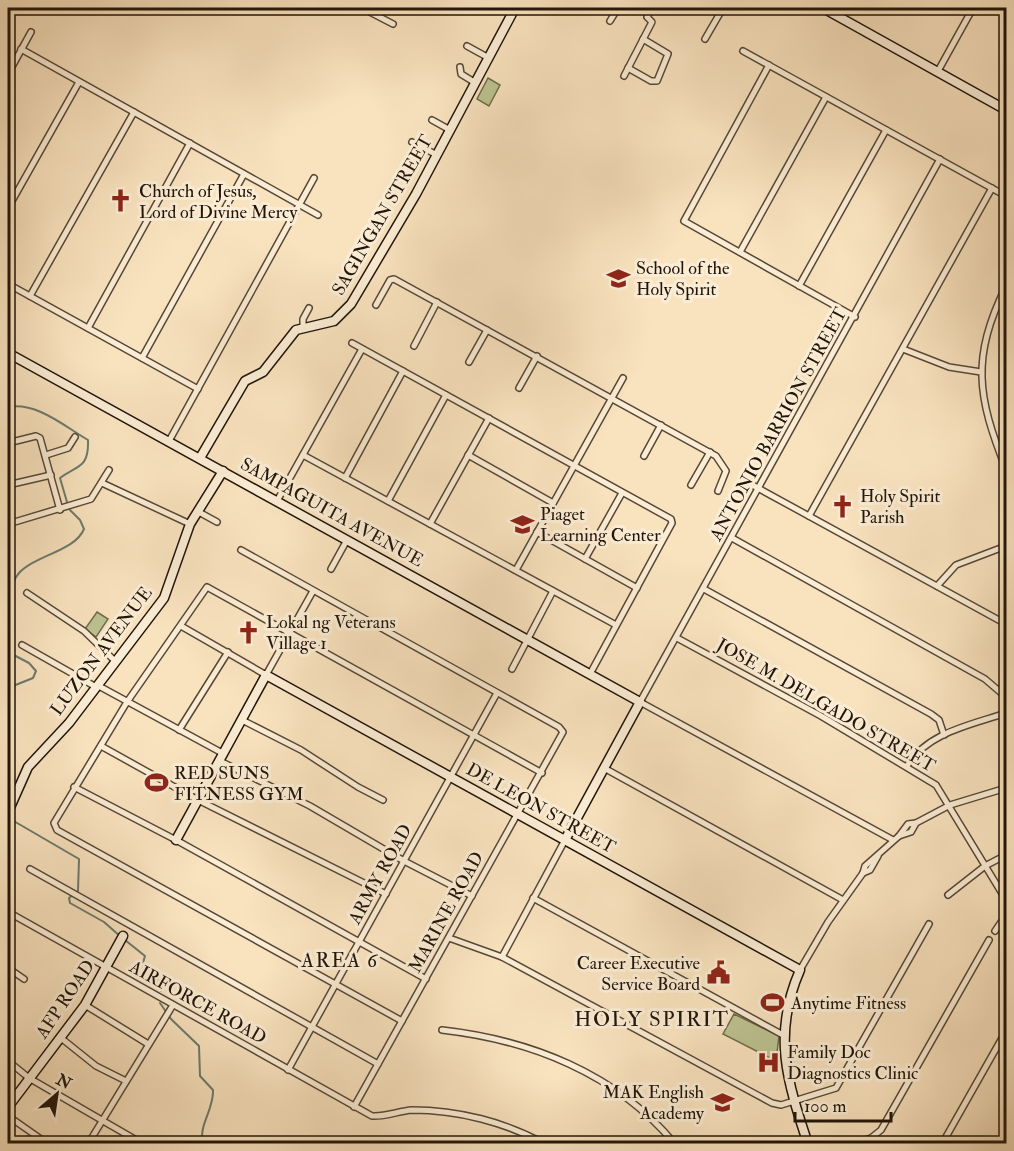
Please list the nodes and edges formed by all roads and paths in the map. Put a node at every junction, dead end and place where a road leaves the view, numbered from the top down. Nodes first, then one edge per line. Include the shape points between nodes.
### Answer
1 (366, 8) edge
2 (515, 8) edge
3 (618, 8) edge
4 (652, 8) edge
5 (723, 8) edge
6 (824, 8) edge
7 (972, 8) edge
8 (610, 21) dead end
9 (393, 24) dead end
10 (31, 32) dead end
11 (643, 39) junction
12 (705, 39) dead end
13 (467, 46) dead end
14 (21, 49) junction
15 (743, 51) dead end
16 (487, 57) junction
17 (769, 65) junction
18 (460, 67) dead end
19 (628, 68) junction
20 (938, 71) junction
21 (8, 74) edge
22 (624, 76) dead end
23 (79, 82) junction
24 (474, 82) junction
25 (826, 97) junction
26 (1006, 110) edge
27 (134, 112) junction
28 (432, 120) dead end
29 (450, 130) junction
30 (886, 130) junction
31 (412, 142) dead end
32 (190, 143) junction
33 (437, 155) junction
34 (940, 159) junction
35 (244, 174) junction
36 (314, 178) dead end
37 (992, 188) junction
38 (1006, 196) edge
39 (299, 204) junction
40 (8, 208) edge
41 (318, 215) dead end
42 (740, 252) junction
43 (8, 284) edge
44 (799, 286) junction
45 (1006, 286) edge
46 (30, 296) junction
47 (437, 302) junction
48 (376, 305) dead end
49 (309, 308) dead end
50 (855, 317) junction
51 (303, 327) junction
52 (88, 328) junction
53 (487, 330) junction
54 (352, 343) dead end
55 (414, 346) dead end
56 (362, 349) junction
57 (903, 349) junction
58 (8, 353) edge
59 (537, 356) junction
60 (142, 358) junction
61 (469, 362) dead end
62 (403, 371) junction
63 (981, 372) junction
64 (623, 378) dead end
65 (519, 388) dead end
66 (198, 389) junction
67 (446, 395) junction
68 (612, 398) junction
69 (489, 418) junction
70 (661, 425) junction
71 (75, 437) dead end
72 (169, 441) junction
73 (8, 443) edge
74 (710, 452) junction
75 (46, 454) junction
76 (303, 455) junction
77 (468, 455) junction
78 (644, 456) dead end
79 (200, 458) junction
80 (574, 466) junction
81 (1006, 469) edge
82 (109, 470) dead end
83 (223, 471) junction
84 (51, 475) junction
85 (345, 478) junction
86 (745, 481) dead end
87 (102, 483) junction
88 (8, 485) edge
89 (691, 485) dead end
90 (759, 489) junction
91 (718, 491) dead end
92 (622, 493) junction
93 (277, 501) junction
94 (388, 501) junction
95 (553, 503) junction
96 (60, 510) junction
97 (197, 511) junction
98 (809, 516) junction
99 (217, 522) dead end
100 (8, 524) edge
101 (190, 524) junction
102 (430, 524) junction
103 (537, 532) junction
104 (732, 538) junction
105 (347, 540) junction
106 (1006, 546) edge
107 (241, 550) dead end
108 (585, 559) junction
109 (331, 569) dead end
110 (516, 570) junction
111 (937, 586) junction
112 (637, 588) junction
113 (704, 589) junction
114 (313, 591) junction
115 (553, 591) junction
116 (27, 593) dead end
117 (1006, 624) edge
118 (616, 625) junction
119 (181, 626) junction
120 (290, 633) junction
121 (529, 637) junction
122 (677, 638) junction
123 (22, 645) dead end
124 (228, 652) junction
125 (116, 662) junction
126 (512, 669) dead end
127 (590, 674) junction
128 (266, 675) junction
129 (97, 686) junction
130 (497, 693) junction
131 (1006, 698) edge
132 (127, 702) junction
133 (640, 702) junction
134 (1006, 713) edge
135 (242, 720) junction
136 (179, 730) junction
137 (474, 735) junction
138 (944, 735) junction
139 (101, 746) junction
140 (222, 757) junction
141 (907, 765) junction
142 (604, 768) junction
143 (542, 773) junction
144 (451, 777) junction
145 (74, 788) junction
146 (1006, 788) edge
147 (198, 800) junction
148 (383, 800) dead end
149 (950, 805) junction
150 (8, 812) edge
151 (519, 814) junction
152 (176, 840) junction
153 (565, 840) junction
154 (893, 840) junction
155 (1006, 855) edge
156 (404, 861) junction
157 (985, 866) junction
158 (30, 869) dead end
159 (386, 894) junction
160 (948, 895) dead end
161 (472, 896) junction
162 (534, 898) junction
163 (843, 900) junction
164 (1006, 900) edge
165 (8, 912) edge
166 (1006, 915) edge
167 (929, 924) dead end
168 (995, 931) dead end
169 (123, 936) dead end
170 (449, 938) junction
171 (989, 940) dead end
172 (359, 942) junction
173 (502, 957) junction
174 (8, 968) edge
175 (106, 968) junction
176 (800, 970) junction
177 (24, 979) dead end
178 (426, 979) junction
179 (335, 985) junction
180 (85, 1005) junction
181 (171, 1008) junction
182 (402, 1021) junction
183 (312, 1027) junction
184 (442, 1030) dead end
185 (1006, 1031) edge
186 (783, 1035) junction
187 (61, 1038) junction
188 (148, 1044) junction
189 (8, 1061) edge
190 (378, 1064) junction
191 (288, 1070) junction
192 (29, 1078) junction
193 (126, 1081) junction
194 (794, 1102) junction
195 (8, 1107) edge
196 (354, 1107) junction
197 (8, 1116) edge
198 (103, 1120) junction
199 (48, 1143) edge
200 (88, 1143) edge
201 (143, 1143) edge
202 (545, 1143) edge
203 (675, 1143) edge
204 (808, 1143) edge
205 (853, 1143) edge
206 (942, 1143) edge

1 - 9 street
2 - 16 main road, SAGINGAN STREET
3 - 8 street
4 - 11 street via 647,17 652,22
5 - 12 street
6 - 20 main road
7 - 20 street
10 - 14 street
11 - 19 street
11 - 19 street via 668,54 657,81
13 - 16 street
14 - 21 street
14 - 23 street
15 - 17 street
16 - 24 main road, SAGINGAN STREET
17 - 25 street
17 - 42 street via 684,221
18 - 24 street via 461,74
19 - 22 street
20 - 26 main road
23 - 27 street
23 - 40 street
24 - 29 main road, SAGINGAN STREET
25 - 30 street
25 - 42 street
27 - 32 street
27 - 46 street
28 - 29 street
29 - 33 main road, SAGINGAN STREET
30 - 34 street
30 - 44 street
31 - 33 street
32 - 35 street
32 - 52 street
33 - 51 main road, SAGINGAN STREET via 351,304 334,321
34 - 37 street
34 - 50 street, ANTONIO BARRION STREET
35 - 39 street
35 - 60 street
36 - 39 street
37 - 38 street
37 - 57 street
39 - 41 street
39 - 66 street
42 - 44 street
43 - 46 street
44 - 50 street
45 - 63 street via 987,333
46 - 52 street
47 - 48 street via 392,278
47 - 53 street
47 - 55 street
49 - 51 street
50 - 90 street, ANTONIO BARRION STREET
51 - 79 main road via 263,372 245,381
52 - 60 street
53 - 59 street
53 - 61 street
54 - 56 street
56 - 62 street
56 - 76 street
57 - 63 street via 949,367
57 - 98 street
58 - 72 main road, SAMPAGUITA AVENUE
59 - 65 street
59 - 68 street
60 - 66 street
62 - 67 street
62 - 85 street
63 - 81 street via 988,420
64 - 68 street
66 - 72 street
67 - 69 street
67 - 94 street
68 - 70 street
68 - 80 street
69 - 77 street
69 - 80 street
70 - 74 street
70 - 78 street
71 - 75 street via 68,448
72 - 79 main road, SAMPAGUITA AVENUE
73 - 75 street via 38,437
74 - 89 street
74 - 91 street via 726,466 726,476
75 - 84 street
76 - 85 street
76 - 93 street
77 - 95 street
77 - 102 street
79 - 83 main road, SAMPAGUITA AVENUE
80 - 92 street
80 - 95 street
82 - 87 street
83 - 93 main road, SAMPAGUITA AVENUE
83 - 97 main road, LUZON AVENUE
84 - 88 street
84 - 96 street
85 - 94 street
86 - 90 street
87 - 96 street via 91,499
87 - 101 street
90 - 98 street
90 - 104 street, ANTONIO BARRION STREET
92 - 108 street
92 - 112 street via 672,520
93 - 105 main road, SAMPAGUITA AVENUE
94 - 102 street
95 - 103 street
96 - 100 street
97 - 99 street
97 - 101 main road, LUZON AVENUE
98 - 111 street
101 - 125 main road, LUZON AVENUE via 164,598
102 - 110 street
103 - 108 street
103 - 110 street
104 - 113 street, ANTONIO BARRION STREET
104 - 131 street via 985,678
105 - 109 street
105 - 121 main road, SAMPAGUITA AVENUE
106 - 111 street via 956,565
107 - 114 street
108 - 112 street
110 - 115 street
111 - 117 street
112 - 118 street
113 - 122 street, ANTONIO BARRION STREET
113 - 138 street via 931,714 939,720
114 - 120 street
114 - 130 street
115 - 118 street
115 - 121 street
116 - 125 street via 84,631
118 - 127 street
119 - 120 street via 207,587
119 - 124 street
119 - 132 street
120 - 128 street
120 - 137 street
121 - 126 street
121 - 127 main road, SAMPAGUITA AVENUE
122 - 133 street, ANTONIO BARRION STREET
122 - 141 street, JOSE M. DELGADO STREET
123 - 129 street
124 - 128 street
124 - 136 street
125 - 129 main road, LUZON AVENUE
127 - 133 main road, SAMPAGUITA AVENUE
128 - 135 main road
128 - 144 main road, DE LEON STREET
129 - 132 street
129 - 150 main road, LUZON AVENUE via 28,767
130 - 137 street, ARMY ROAD
130 - 143 street, MARINE ROAD via 563,732
132 - 136 street
132 - 139 street
133 - 142 main road
133 - 154 street
134 - 138 street
135 - 140 main road
135 - 148 street via 301,750
136 - 140 street
137 - 143 street
137 - 144 street, ARMY ROAD
138 - 141 street via 924,745
139 - 145 street
139 - 147 street
140 - 147 main road
140 - 156 street
141 - 149 street, JOSE M. DELGADO STREET via 936,785
142 - 153 main road
142 - 163 street
143 - 151 street, MARINE ROAD
144 - 151 main road, DE LEON STREET
144 - 156 street, ARMY ROAD
145 - 152 street
145 - 179 street via 54,826
146 - 149 street
147 - 152 main road
147 - 159 street
149 - 154 street via 905,826
149 - 157 street, JOSE M. DELGADO STREET
151 - 153 main road, DE LEON STREET
151 - 161 street, MARINE ROAD
152 - 172 street
153 - 162 street
153 - 176 main road, DE LEON STREET
154 - 163 street
155 - 157 street
156 - 159 street, ARMY ROAD
156 - 161 street
157 - 160 street
157 - 164 street, JOSE M. DELGADO STREET
158 - 183 street
159 - 172 street, ARMY ROAD
161 - 170 street, MARINE ROAD
162 - 173 street
162 - 186 street
163 - 176 street
165 - 175 street, AIRFORCE ROAD
166 - 168 street
167 - 194 street via 839,1085 830,1092
169 - 175 main road, AFP ROAD
170 - 173 street
170 - 178 street, MARINE ROAD
171 - 205 street via 881,1130 871,1138
172 - 178 street
172 - 179 street, ARMY ROAD
173 - 194 street via 772,1103
174 - 177 street
175 - 180 main road, AFP ROAD
175 - 181 street, AIRFORCE ROAD
176 - 186 main road via 786,1009
178 - 182 street, MARINE ROAD
179 - 182 street
179 - 183 street, ARMY ROAD
180 - 187 main road, AFP ROAD
180 - 188 street
181 - 188 street
181 - 191 street, AIRFORCE ROAD
182 - 190 street, MARINE ROAD
183 - 190 street
183 - 191 street, ARMY ROAD
184 - 203 street via 514,1042 566,1061 614,1089
185 - 206 street
186 - 194 main road
187 - 192 main road, AFP ROAD
187 - 193 street via 96,1066
188 - 193 street
189 - 192 street
190 - 196 street, MARINE ROAD
191 - 196 street, AIRFORCE ROAD
192 - 195 main road, AFP ROAD
192 - 198 street
193 - 198 street
194 - 204 main road
196 - 202 street, AIRFORCE ROAD via 375,1117 400,1111 452,1113 510,1127
197 - 199 street
198 - 200 street
198 - 201 street

